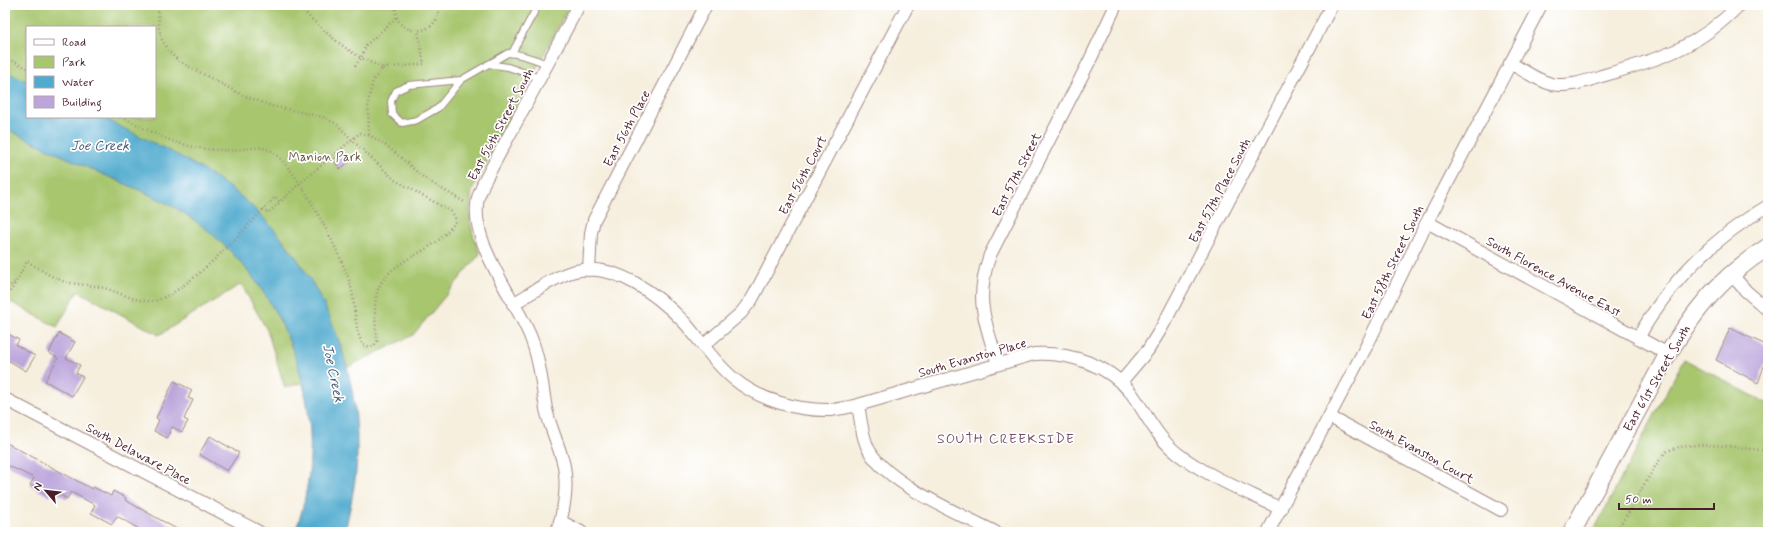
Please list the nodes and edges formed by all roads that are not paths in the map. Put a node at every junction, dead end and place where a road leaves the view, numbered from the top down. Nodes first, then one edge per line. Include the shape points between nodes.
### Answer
1 (538, 5) edge
2 (579, 5) edge
3 (706, 5) edge
4 (908, 5) edge
5 (1116, 5) edge
6 (1332, 5) edge
7 (1541, 5) edge
8 (1739, 5) edge
9 (512, 53) junction
10 (488, 64) junction
11 (547, 64) junction
12 (1510, 64) junction
13 (540, 78) junction
14 (461, 80) junction
15 (1768, 206) edge
16 (1427, 222) junction
17 (1768, 247) edge
18 (589, 270) junction
19 (1731, 274) junction
20 (513, 304) junction
21 (1768, 310) edge
22 (1638, 338) junction
23 (704, 345) junction
24 (1668, 354) junction
25 (998, 364) junction
26 (1121, 382) junction
27 (5, 399) edge
28 (858, 405) junction
29 (1330, 417) junction
30 (1281, 509) junction
31 (1501, 510) dead end
32 (559, 526) edge
33 (259, 532) edge
34 (581, 532) edge
35 (995, 532) edge
36 (1268, 532) edge
37 (1572, 532) edge

1 - 9 lane
2 - 11 street, East 56th Street South
3 - 18 street, East 56th Place via 594,220
4 - 23 street, East 56th Court via 752,299 741,313
5 - 25 street, East 57th Street via 990,255 985,270 982,284 983,312
6 - 26 street, East 57th Place South via 1162,327 1148,350
7 - 12 street, East 58th Street South
8 - 12 street via 1712,30 1681,49 1585,81 1568,85 1552,84
9 - 10 lane
9 - 11 lane
10 - 13 lane via 508,67
10 - 14 lane
11 - 13 street, East 56th Street South
12 - 16 street, East 58th Street South
13 - 20 street, East 56th Street South via 478,198 479,229 493,265
14 - 14 lane via 409,85 396,91 391,101 392,114 402,122 416,120 438,108
15 - 22 street via 1720,238 1690,266 1660,302
16 - 22 street, South Florence Avenue East
16 - 29 street, East 58th Street South
17 - 19 street, East 61st Street South
18 - 20 street, South Evanston Place via 574,271
18 - 23 street, South Evanston Place via 609,272 653,295 683,321
19 - 21 street
19 - 24 street, East 61st Street South via 1701,305
20 - 32 street via 531,337 547,411 564,467 566,484
22 - 24 street, South Florence Avenue East
23 - 28 street, South Evanston Place via 734,379 769,398 815,410
24 - 37 street, East 61st Street South
25 - 26 street, South Evanston Place via 1034,354 1055,354 1087,362 1105,370
25 - 28 street, South Evanston Place
26 - 30 street, South Evanston Place via 1162,439 1177,454 1199,468
27 - 33 street, South Delaware Place
28 - 35 street via 869,451 888,473 903,484
29 - 30 street, East 58th Street South
29 - 31 street, South Evanston Court
30 - 36 street, East 58th Street South
32 - 34 street

